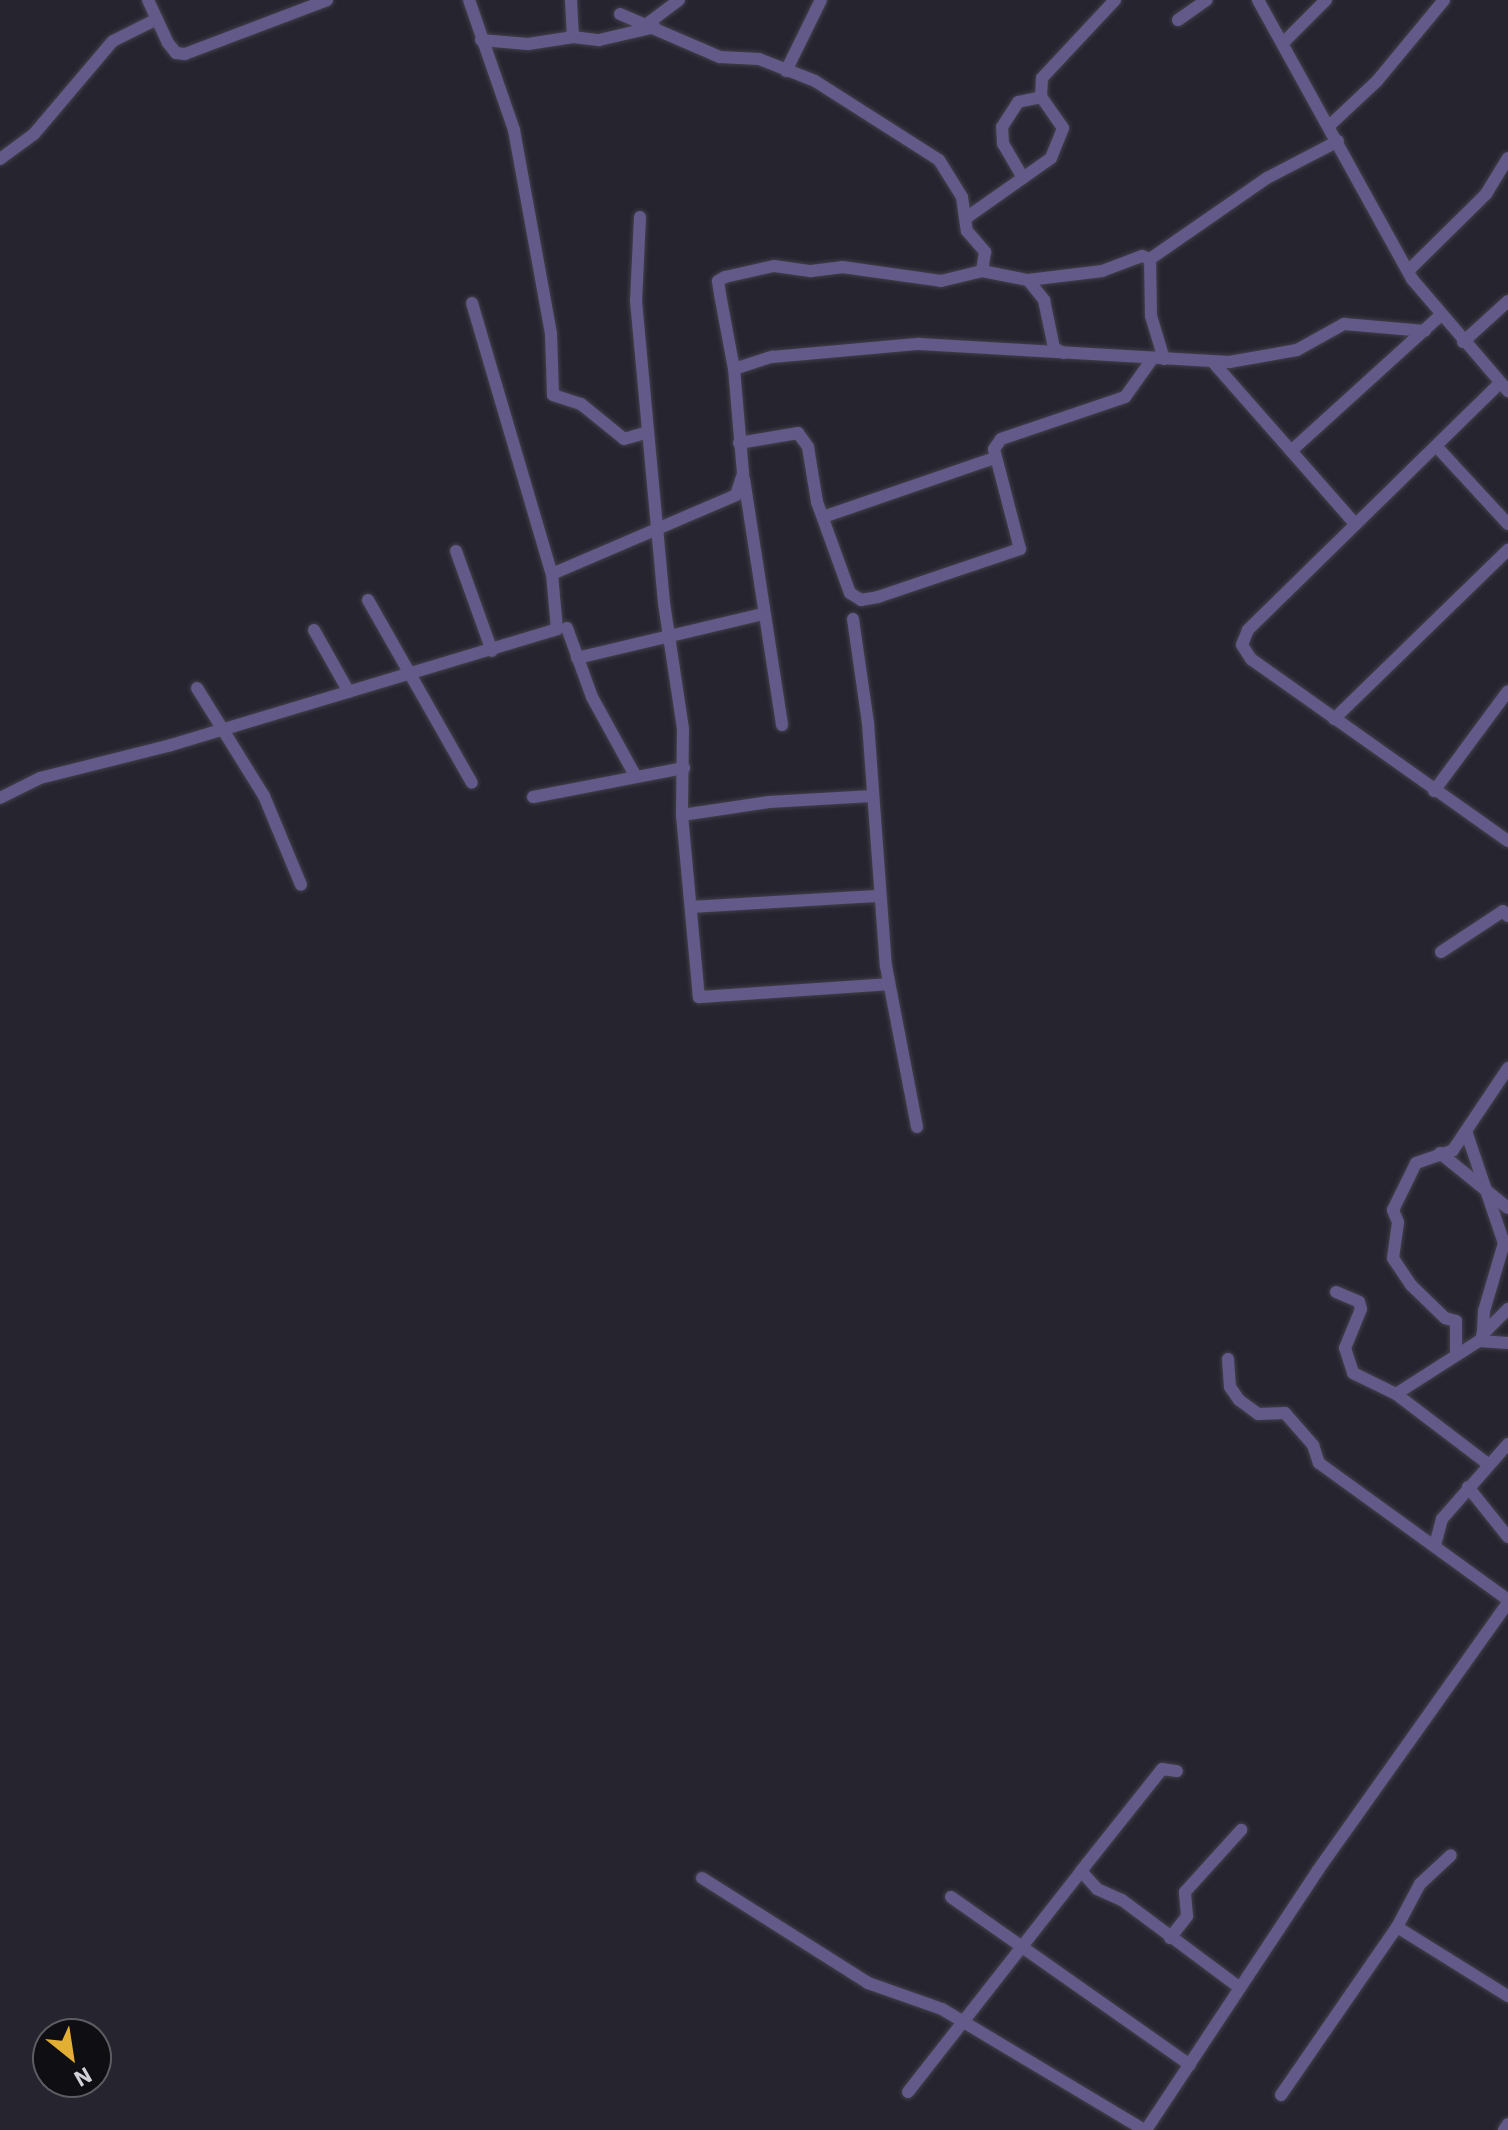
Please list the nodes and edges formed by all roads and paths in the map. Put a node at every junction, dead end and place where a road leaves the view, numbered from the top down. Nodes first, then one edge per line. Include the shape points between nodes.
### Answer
1 (148, 0) edge
2 (327, 0) edge
3 (469, 0) edge
4 (571, 0) edge
5 (679, 0) edge
6 (821, 0) edge
7 (1115, 0) edge
8 (1207, 0) edge
9 (1258, 0) edge
10 (1326, 0) edge
11 (1444, 0) edge
12 (620, 14) dead end
13 (157, 19) junction
14 (1178, 20) dead end
15 (651, 25) junction
16 (573, 37) junction
17 (481, 40) junction
18 (1283, 43) junction
19 (786, 71) junction
20 (1041, 97) junction
21 (1329, 126) junction
22 (1338, 141) junction
23 (1508, 158) edge
24 (0, 159) edge
25 (1023, 178) junction
26 (640, 217) dead end
27 (966, 218) junction
28 (1150, 259) junction
29 (982, 271) junction
30 (1408, 271) junction
31 (1028, 280) junction
32 (1508, 301) edge
33 (472, 303) dead end
34 (1441, 315) junction
35 (1425, 331) junction
36 (1463, 342) junction
37 (1064, 353) junction
38 (1159, 359) junction
39 (1212, 361) junction
40 (734, 369) junction
41 (1504, 387) edge
42 (648, 432) junction
43 (739, 443) junction
44 (1436, 446) junction
45 (1291, 451) junction
46 (994, 458) junction
47 (743, 473) junction
48 (823, 517) junction
49 (1355, 524) junction
50 (1508, 524) edge
51 (659, 525) junction
52 (1508, 550) edge
53 (456, 551) dead end
54 (552, 574) junction
55 (368, 600) dead end
56 (763, 614) junction
57 (853, 619) dead end
58 (567, 628) dead end
59 (314, 630) dead end
60 (668, 636) junction
61 (492, 651) junction
62 (577, 658) junction
63 (411, 674) junction
64 (197, 688) dead end
65 (1508, 691) edge
66 (349, 692) junction
67 (1334, 719) junction
68 (782, 725) dead end
69 (225, 729) junction
70 (684, 768) junction
71 (636, 777) junction
72 (472, 783) dead end
73 (1434, 791) junction
74 (872, 796) junction
75 (533, 797) dead end
76 (0, 798) edge
77 (682, 815) junction
78 (1508, 841) edge
79 (301, 885) dead end
80 (879, 896) junction
81 (692, 907) junction
82 (1508, 916) edge
83 (1441, 952) dead end
84 (889, 984) junction
85 (1508, 1068) edge
86 (917, 1127) dead end
87 (1467, 1134) junction
88 (1440, 1153) junction
89 (1480, 1184) junction
90 (1508, 1208) edge
91 (1336, 1292) dead end
92 (1508, 1309) edge
93 (1481, 1337) junction
94 (1508, 1343) edge
95 (1456, 1355) junction
96 (1228, 1359) dead end
97 (1396, 1394) junction
98 (1508, 1444) edge
99 (1488, 1464) junction
100 (1468, 1487) junction
101 (1508, 1537) edge
102 (1435, 1545) junction
103 (1508, 1601) edge
104 (1502, 1621) edge
105 (1177, 1771) dead end
106 (1241, 1830) dead end
107 (1451, 1855) dead end
108 (1081, 1871) junction
109 (702, 1878) dead end
110 (951, 1897) dead end
111 (1397, 1927) junction
112 (1170, 1938) junction
113 (1019, 1945) junction
114 (1240, 1988) junction
115 (1508, 1996) edge
116 (962, 2021) junction
117 (1190, 2065) junction
118 (908, 2092) dead end
119 (1281, 2095) dead end
120 (1508, 2124) edge
121 (1145, 2130) edge
122 (1504, 2130) edge

1 - 13 street
2 - 13 street via 185,54 176,53
3 - 17 street
4 - 16 street
5 - 15 street
6 - 19 street
7 - 20 street via 1047,69 1038,87
8 - 14 street
9 - 18 street
10 - 18 street
11 - 21 street via 1377,81
12 - 15 street
13 - 24 street via 113,41 34,134
15 - 16 street via 627,37
15 - 19 street via 720,57 759,59
16 - 17 street via 528,44
17 - 42 street via 514,130 551,334 553,395 581,404 624,439
18 - 21 street
19 - 27 street via 815,81 939,160 962,197
20 - 25 street via 1063,128 1051,158
20 - 25 street via 1018,102 1002,127 1003,144
21 - 22 street
22 - 28 street via 1267,178
22 - 30 street
23 - 30 street via 1486,194
25 - 27 street
26 - 42 street via 635,273
27 - 29 street via 967,231 985,252
28 - 31 street via 1142,256 1102,271
28 - 38 street via 1151,316
29 - 31 street
29 - 40 street via 941,281 842,267 811,271 774,266 725,277 718,281
30 - 34 street
31 - 37 street via 1044,300 1054,348
32 - 36 street
33 - 54 street
34 - 35 street
34 - 36 street
35 - 39 street via 1344,324 1297,350
35 - 45 street
36 - 41 street
37 - 38 street
37 - 40 street via 864,346 772,357
38 - 39 street
38 - 46 street via 1125,397 1001,439
39 - 45 street
40 - 43 street
41 - 44 street
42 - 51 street
43 - 47 street
43 - 48 street via 798,433 808,447
44 - 49 street
44 - 50 street
45 - 49 street
46 - 48 street
46 - 48 street via 1021,537 1020,549 969,570 861,600 850,593
47 - 51 street via 736,495
47 - 56 street
49 - 67 street via 1248,630 1242,645 1251,659
51 - 54 street
51 - 60 street
52 - 67 street
53 - 61 street
54 - 61 street via 557,629
55 - 63 street
56 - 60 street
56 - 68 street
57 - 74 street via 864,683
58 - 62 street
59 - 66 street
60 - 62 street
60 - 70 street
61 - 63 street
62 - 71 street
63 - 66 street
63 - 72 street
64 - 69 street
65 - 73 street
66 - 69 street
67 - 73 street
69 - 76 street via 40,778
69 - 79 street via 264,796
70 - 71 street
70 - 77 street
71 - 75 street
73 - 78 street
74 - 77 street via 769,802
74 - 80 street
77 - 81 street
80 - 81 street
80 - 84 street
81 - 84 street via 699,997
82 - 83 street via 1503,911
84 - 86 street
85 - 87 street
87 - 88 street via 1453,1150
87 - 89 street
88 - 89 street
88 - 95 street via 1416,1163 1401,1203 1393,1210 1398,1222 1393,1258 1411,1285 1445,1318 1456,1321
89 - 90 street
89 - 93 street via 1501,1222 1504,1243
91 - 97 street via 1359,1302 1361,1309 1345,1348 1353,1373
92 - 93 street
93 - 94 street
93 - 95 street
95 - 97 street
96 - 102 street via 1230,1387 1239,1400 1258,1414 1285,1413 1313,1445 1319,1463
97 - 99 street
98 - 99 street
99 - 100 street
100 - 101 street
100 - 102 street via 1442,1519
102 - 103 street
103 - 104 street
104 - 114 street
105 - 108 street via 1162,1769
106 - 112 street via 1185,1892 1187,1916
107 - 111 street via 1420,1884
108 - 112 street via 1097,1889 1122,1900
108 - 113 street
109 - 116 street via 868,1983 929,2002
110 - 113 street
111 - 115 street
111 - 119 street
112 - 114 street
113 - 116 street
113 - 117 street
114 - 117 street
116 - 118 street
116 - 121 street
117 - 121 street
120 - 122 street

